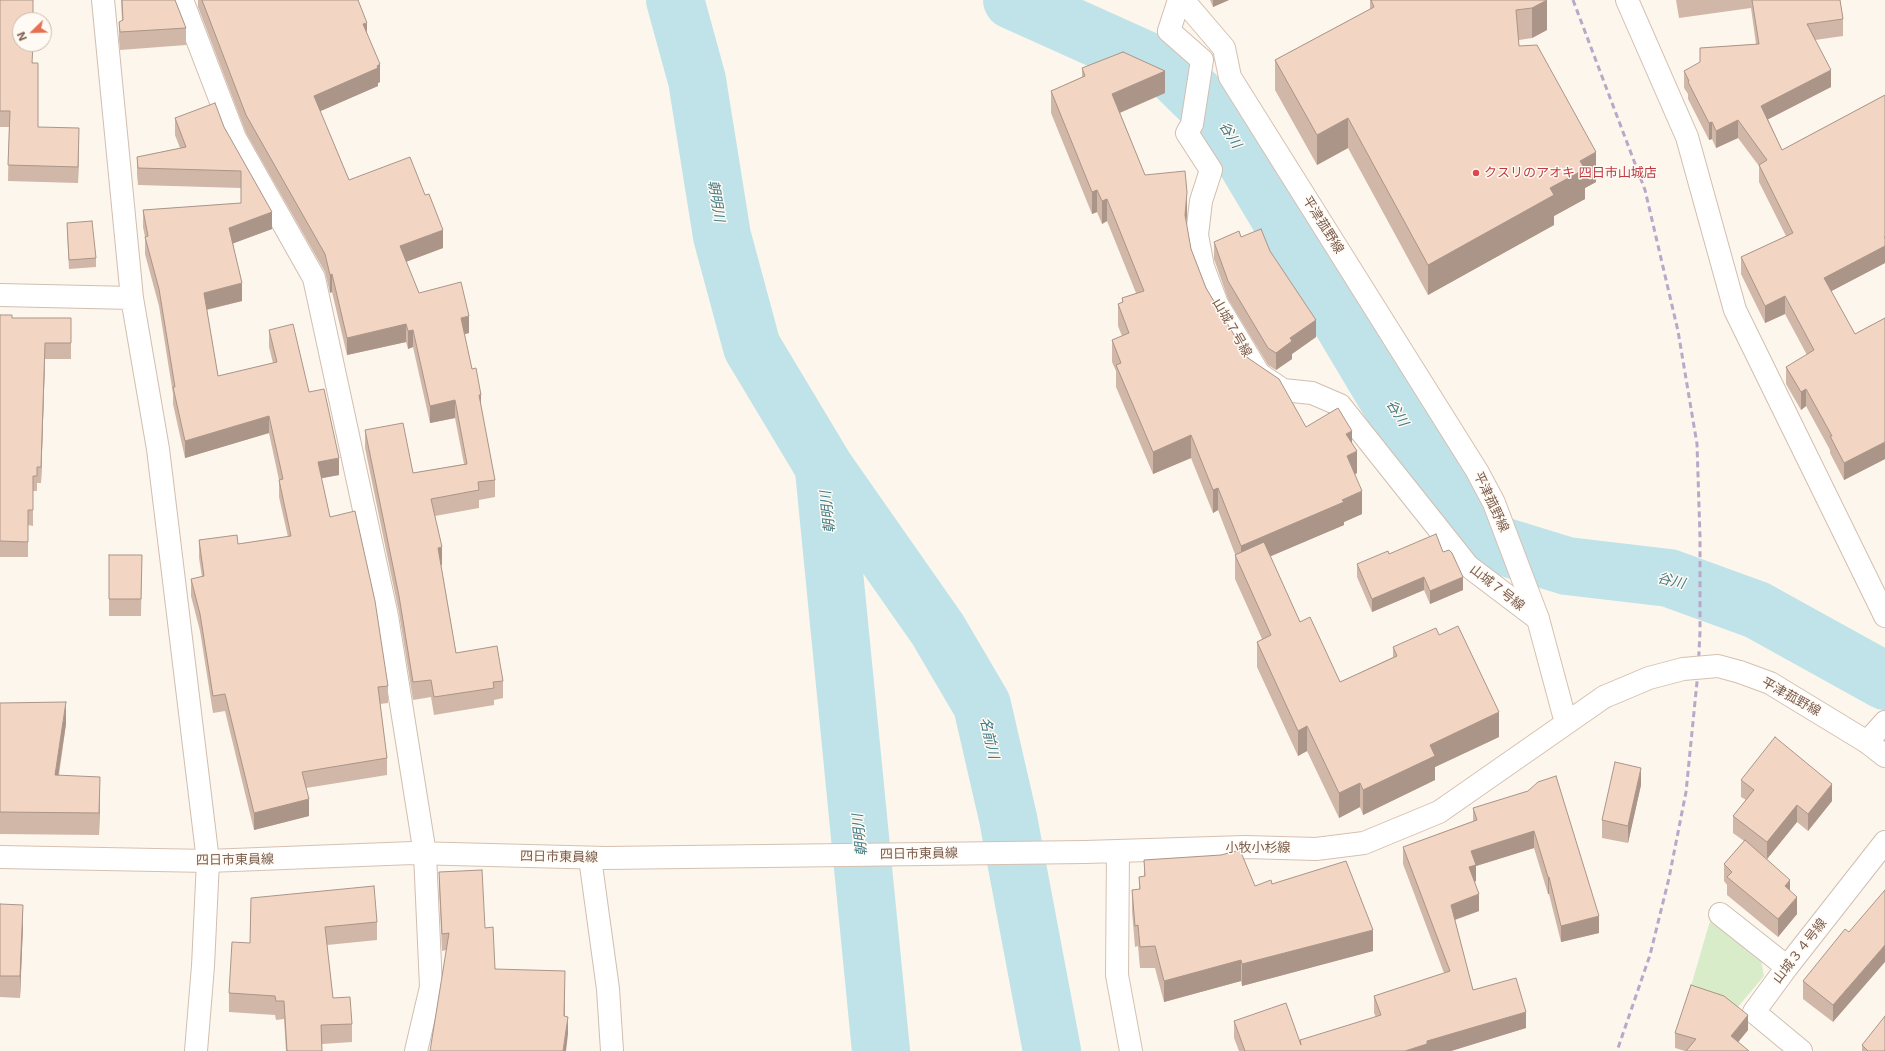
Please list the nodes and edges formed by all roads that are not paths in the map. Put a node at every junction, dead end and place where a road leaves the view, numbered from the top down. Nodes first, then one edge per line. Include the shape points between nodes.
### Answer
1 (103, 0) edge
2 (182, 0) edge
3 (1179, 0) edge
4 (1182, 0) edge
5 (1627, 0) edge
6 (0, 295) edge
7 (132, 298) junction
8 (1885, 616) edge
9 (1538, 619) junction
10 (1885, 722) edge
11 (1566, 723) junction
12 (1867, 742) junction
13 (1885, 756) edge
14 (1885, 842) edge
15 (1118, 851) junction
16 (425, 854) junction
17 (0, 857) edge
18 (598, 858) junction
19 (208, 861) junction
20 (1720, 914) dead end
21 (1787, 967) junction
22 (196, 1051) edge
23 (416, 1051) edge
24 (612, 1051) edge
25 (1131, 1051) edge
26 (1801, 1051) edge

1 - 7 street
2 - 16 street via 235,138 314,278 387,616
3 - 9 street, 山城７号線 via 1169,32 1202,60 1192,124 1187,133 1211,170 1201,201 1197,235 1203,267 1216,304 1259,374 1284,390 1312,393 1340,405 1468,566
4 - 9 street, 平津菰野線 via 1224,48 1230,77 1477,471 1494,503
5 - 8 street via 1688,138 1735,310
6 - 7 street
7 - 19 street via 158,449
9 - 11 street, 平津菰野線
10 - 12 street
11 - 12 street, 平津菰野線, bridge via 1604,697 1650,678 1683,669 1718,666 1770,683
11 - 15 street, 小牧小杉線 via 1439,812 1364,843 1316,849 1245,847
12 - 13 street, 平津菰野線
14 - 21 street, 山城３４号線
15 - 18 street, 四日市東員線
15 - 25 street via 1117,975
16 - 18 street, 四日市東員線
16 - 19 street, 四日市東員線
16 - 23 street via 431,987
17 - 19 street, 四日市東員線
18 - 24 street
19 - 22 street
20 - 21 street
21 - 26 street, 山城３４号線 via 1754,1012

